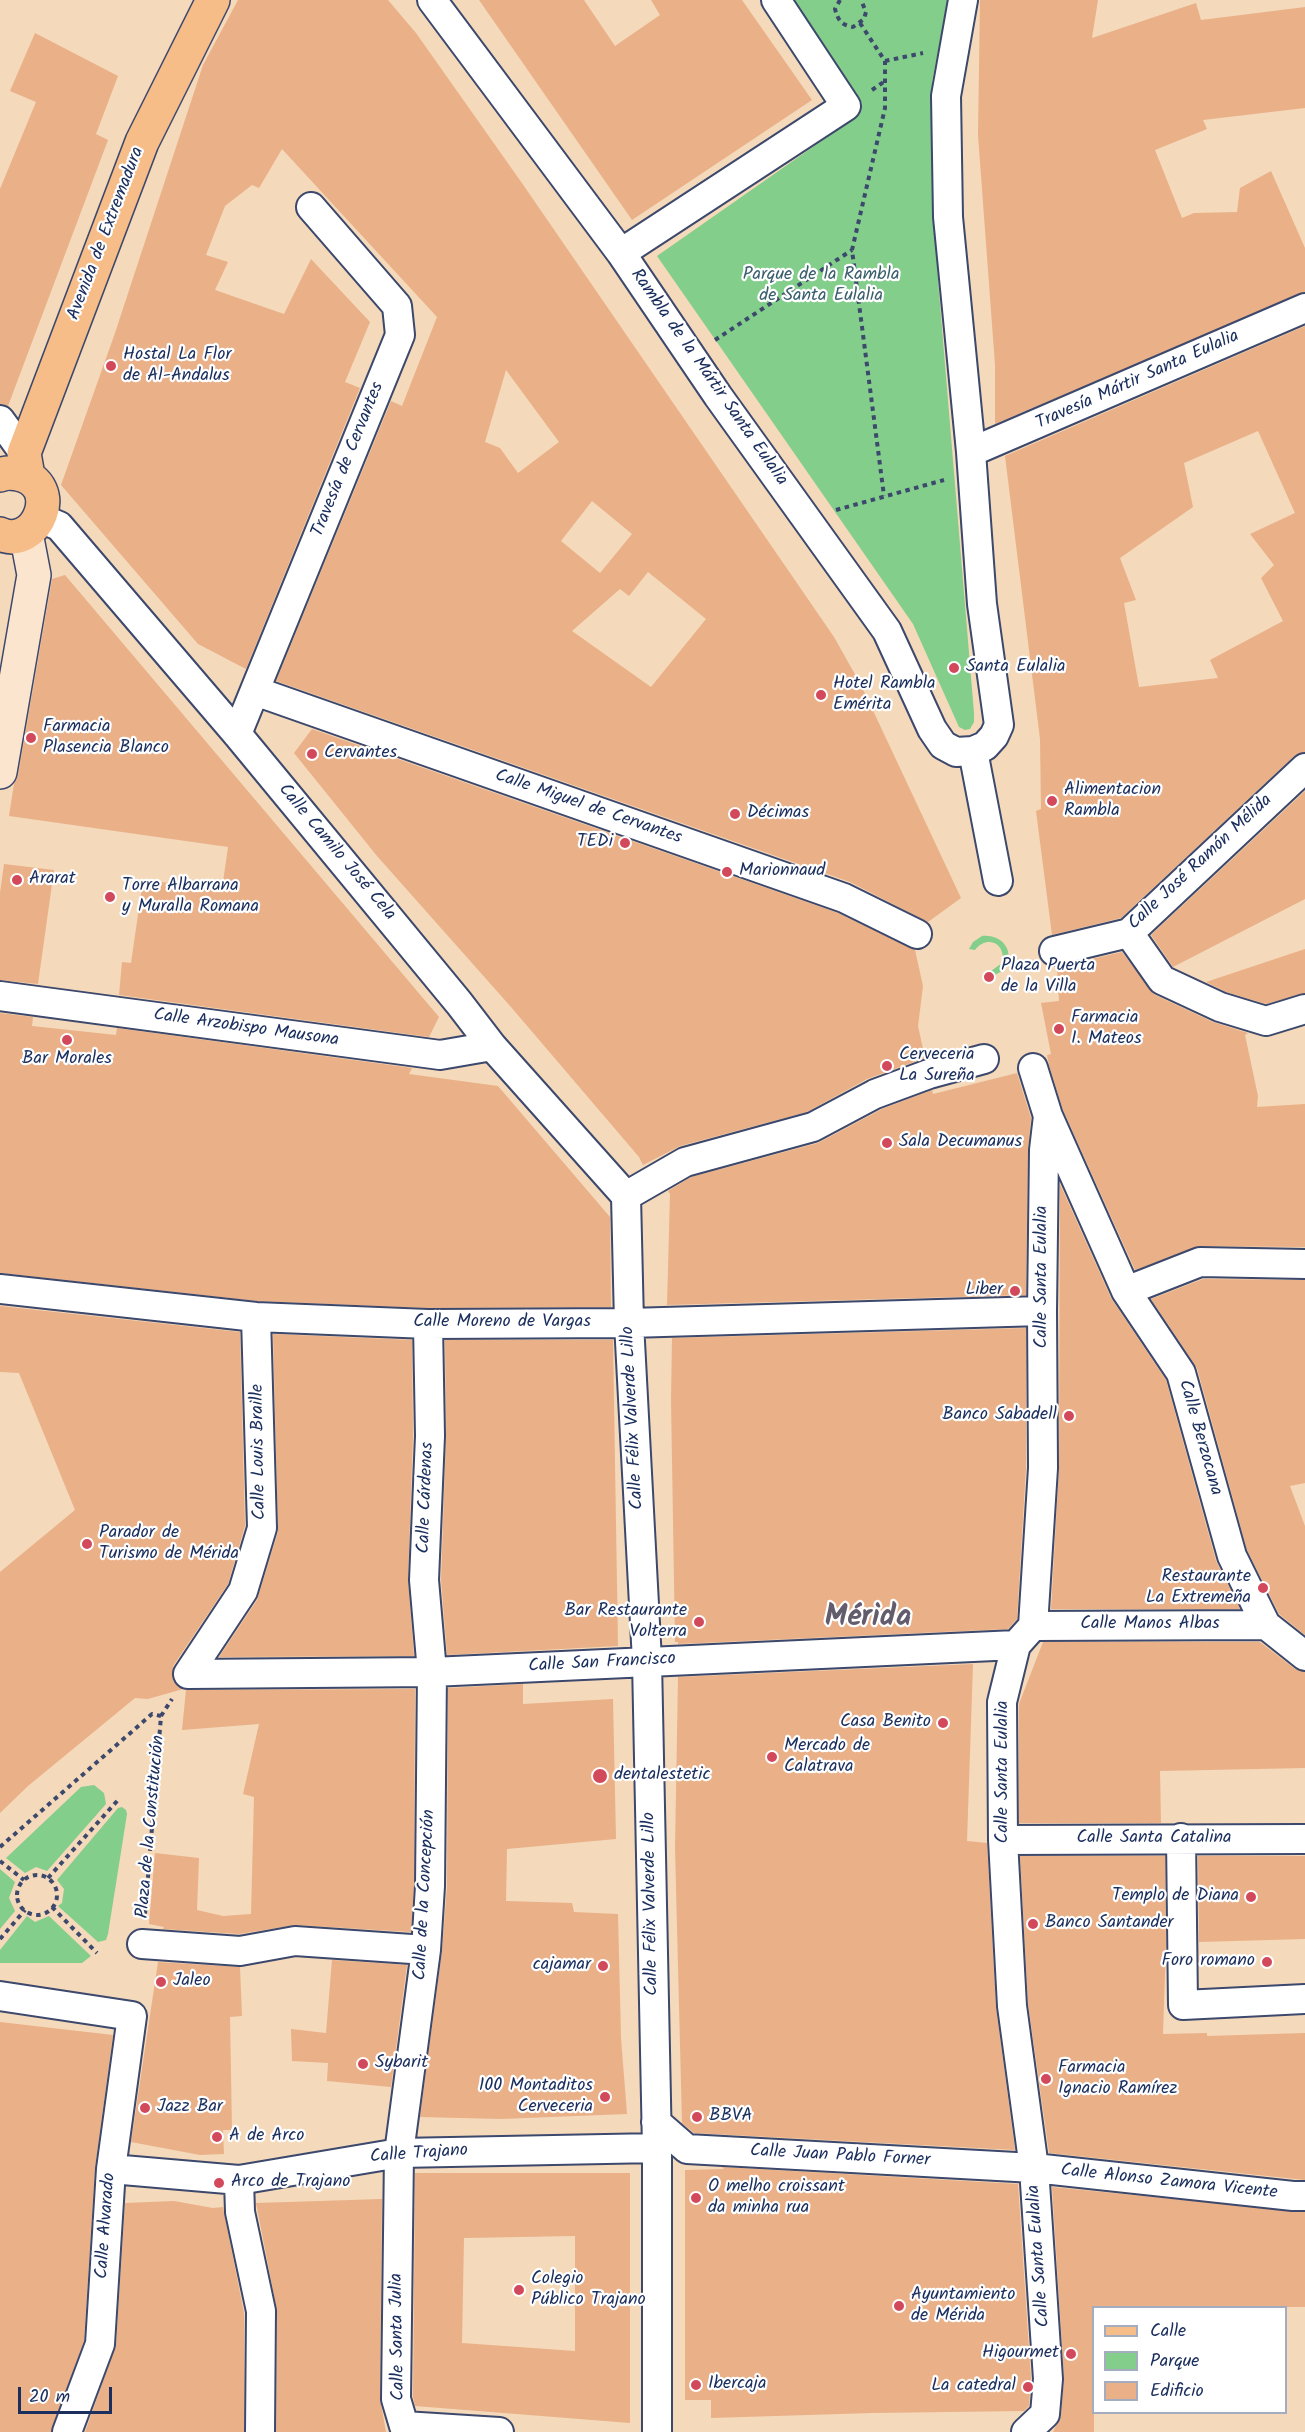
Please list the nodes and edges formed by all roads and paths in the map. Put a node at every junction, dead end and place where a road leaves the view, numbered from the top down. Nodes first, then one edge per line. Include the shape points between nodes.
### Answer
1 (213, 0) edge
2 (432, 0) edge
3 (776, 0) edge
4 (840, 0) edge
5 (861, 0) edge
6 (963, 0) edge
7 (861, 23) junction
8 (310, 207) dead end
9 (852, 250) junction
10 (621, 253) junction
11 (1305, 308) edge
12 (710, 343) dead end
13 (0, 420) edge
14 (972, 462) junction
15 (17, 468) edge
16 (884, 496) junction
17 (807, 519) junction
18 (22, 528) edge
19 (255, 691) junction
20 (237, 734) junction
21 (973, 751) junction
22 (1305, 768) edge
23 (0, 772) edge
24 (998, 881) dead end
25 (1129, 933) junction
26 (917, 934) dead end
27 (1054, 951) dead end
28 (0, 996) edge
29 (1305, 1010) edge
30 (492, 1046) junction
31 (984, 1059) dead end
32 (1033, 1068) dead end
33 (1048, 1116) junction
34 (626, 1196) junction
35 (1305, 1264) edge
36 (0, 1289) edge
37 (1126, 1291) junction
38 (1042, 1311) junction
39 (256, 1317) junction
40 (629, 1323) junction
41 (428, 1324) junction
42 (1266, 1625) junction
43 (1025, 1636) junction
44 (1305, 1656) edge
45 (647, 1661) junction
46 (432, 1672) junction
47 (188, 1674) joint
48 (118, 1800) dead end
49 (1181, 1838) junction
50 (1305, 1839) edge
51 (1003, 1840) junction
52 (0, 1847) edge
53 (0, 1860) edge
54 (48, 1878) junction
55 (24, 1880) junction
56 (52, 1907) junction
57 (25, 1910) junction
58 (0, 1939) edge
59 (142, 1944) joint
60 (426, 1950) junction
61 (97, 1953) dead end
62 (0, 1996) edge
63 (1305, 1999) edge
64 (656, 2135) junction
65 (399, 2153) junction
66 (1034, 2168) junction
67 (111, 2169) junction
68 (239, 2180) junction
69 (1305, 2196) edge
70 (1035, 2423) edge
71 (67, 2432) edge
72 (260, 2432) edge
73 (499, 2432) edge
74 (657, 2432) edge

1 - 15 main road, Avenida de Extremadura via 142,142
2 - 10 street, Rambla de la Mártir Santa Eulalia
3 - 10 street, Rambla de la Mártir Santa Eulalia via 846,105
4 - 7 path via 835,9 838,19 846,26
5 - 7 path via 866,12
6 - 14 street via 946,96 948,217
7 - 9 path via 885,61 885,108
8 - 19 street, Travesía de Cervantes via 397,306 400,335
9 - 12 path
9 - 16 path
10 - 17 street, Rambla de la Mártir Santa Eulalia
11 - 14 street, Travesía Mártir Santa Eulalia
13 - 15 street
14 - 16 path
14 - 21 street via 982,604 999,725 985,746
15 - 18 main road via 38,486 44,501
16 - 17 path
17 - 21 street, Rambla de la Mártir Santa Eulalia via 887,631 943,745 956,752
18 - 20 street, Calle Camilo José Cela via 59,526
18 - 23 main road via 34,575
19 - 20 street, Travesía de Cervantes
19 - 26 street, Calle Miguel de Cervantes via 844,898
20 - 30 street, Calle Camilo José Cela
21 - 24 street
22 - 25 street, Calle José Ramón Mélida
25 - 27 street, Calle José Ramón Mélida
25 - 29 street via 1162,980 1220,1007 1266,1021
28 - 30 street, Calle Arzobispo Mausona via 440,1055
30 - 34 street, Calle Camilo José Cela
31 - 34 street via 875,1094 813,1127 685,1162
32 - 33 street, Calle Santa Eulalia
33 - 37 street, Calle Berzocana
33 - 38 street, Calle Santa Eulalia
34 - 40 street, Calle Félix Valverde Lillo
35 - 37 street via 1200,1262
36 - 39 street, Calle Moreno de Vargas
37 - 42 street, Calle Berzocana via 1181,1373 1232,1556
38 - 40 street, Calle Moreno de Vargas
38 - 43 street, Calle Santa Eulalia via 1044,1468
39 - 41 street, Calle Moreno de Vargas
39 - 47 street, Calle Louis Braille via 262,1528 243,1591
40 - 41 street, Calle Moreno de Vargas
40 - 45 street, Calle Félix Valverde Lillo
41 - 46 street, Calle Cárdenas via 430,1436 424,1580
42 - 43 street, Calle Manos Albas
42 - 44 street, Calle Berzocana
43 - 45 street, Calle San Francisco
43 - 51 street, Calle Santa Eulalia via 1002,1702
45 - 46 street, Calle San Francisco
45 - 64 street, Calle Félix Valverde Lillo
46 - 47 street, Calle San Francisco
46 - 60 street, Calle de la Concepción
48 - 54 path
49 - 50 street, Calle Santa Catalina
49 - 51 street, Calle Santa Catalina
49 - 63 street via 1183,2005
51 - 66 street, Calle Santa Eulalia via 1011,2006
52 - 59 path, Plaza de la Constitución via 152,1714 161,1716
53 - 55 path
54 - 55 path via 35,1875
54 - 56 path via 57,1894
55 - 57 path via 18,1897
56 - 57 path via 39,1914
56 - 61 path
57 - 58 path
59 - 60 street via 240,1951 295,1941
60 - 65 street, Calle de la Concepción
62 - 67 street, Calle Alvarado via 132,2016
64 - 65 street, Calle Trajano
64 - 66 street, Calle Juan Pablo Forner via 687,2149
64 - 74 street, Calle Félix Valverde Lillo
65 - 68 street, Calle Trajano
65 - 73 street, Calle Santa Julia via 396,2399 404,2426
66 - 69 street, Calle Alonso Zamora Vicente
66 - 70 street, Calle Santa Eulalia via 1048,2379
67 - 68 street, Calle Trajano
67 - 71 street, Calle Alvarado via 100,2344
68 - 72 street via 240,2212 261,2311

